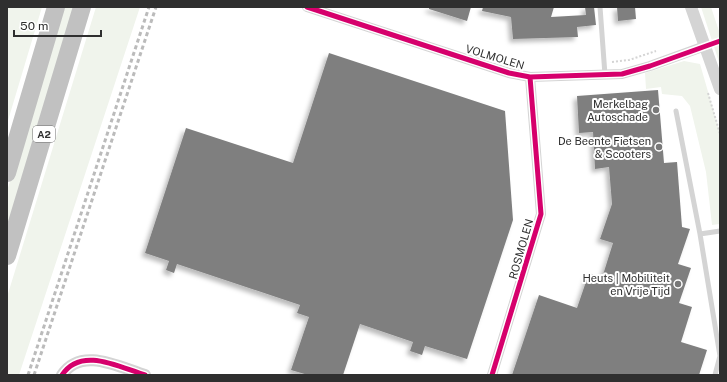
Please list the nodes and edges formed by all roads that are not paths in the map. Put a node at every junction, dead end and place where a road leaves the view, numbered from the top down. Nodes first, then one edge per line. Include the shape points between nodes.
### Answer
1 (56, 7) edge
2 (82, 7) edge
3 (307, 7) edge
4 (600, 7) edge
5 (691, 7) edge
6 (705, 46) junction
7 (605, 75) junction
8 (530, 77) junction
9 (720, 89) edge
10 (676, 111) dead end
11 (7, 173) edge
12 (720, 231) edge
13 (700, 234) junction
14 (7, 256) edge
15 (62, 375) edge
16 (145, 375) edge
17 (492, 375) edge
18 (715, 375) edge

1 - 11 highway, A2
2 - 14 highway, A2
3 - 8 street, VOLMOLEN via 510,73
4 - 7 lane
5 - 6 street
6 - 7 street, VOLMOLEN via 634,71
6 - 9 street
7 - 8 street, VOLMOLEN
8 - 17 street, ROSMOLEN via 541,214
10 - 13 lane
12 - 13 lane
13 - 18 lane via 720,356
15 - 16 street via 74,363 91,360

